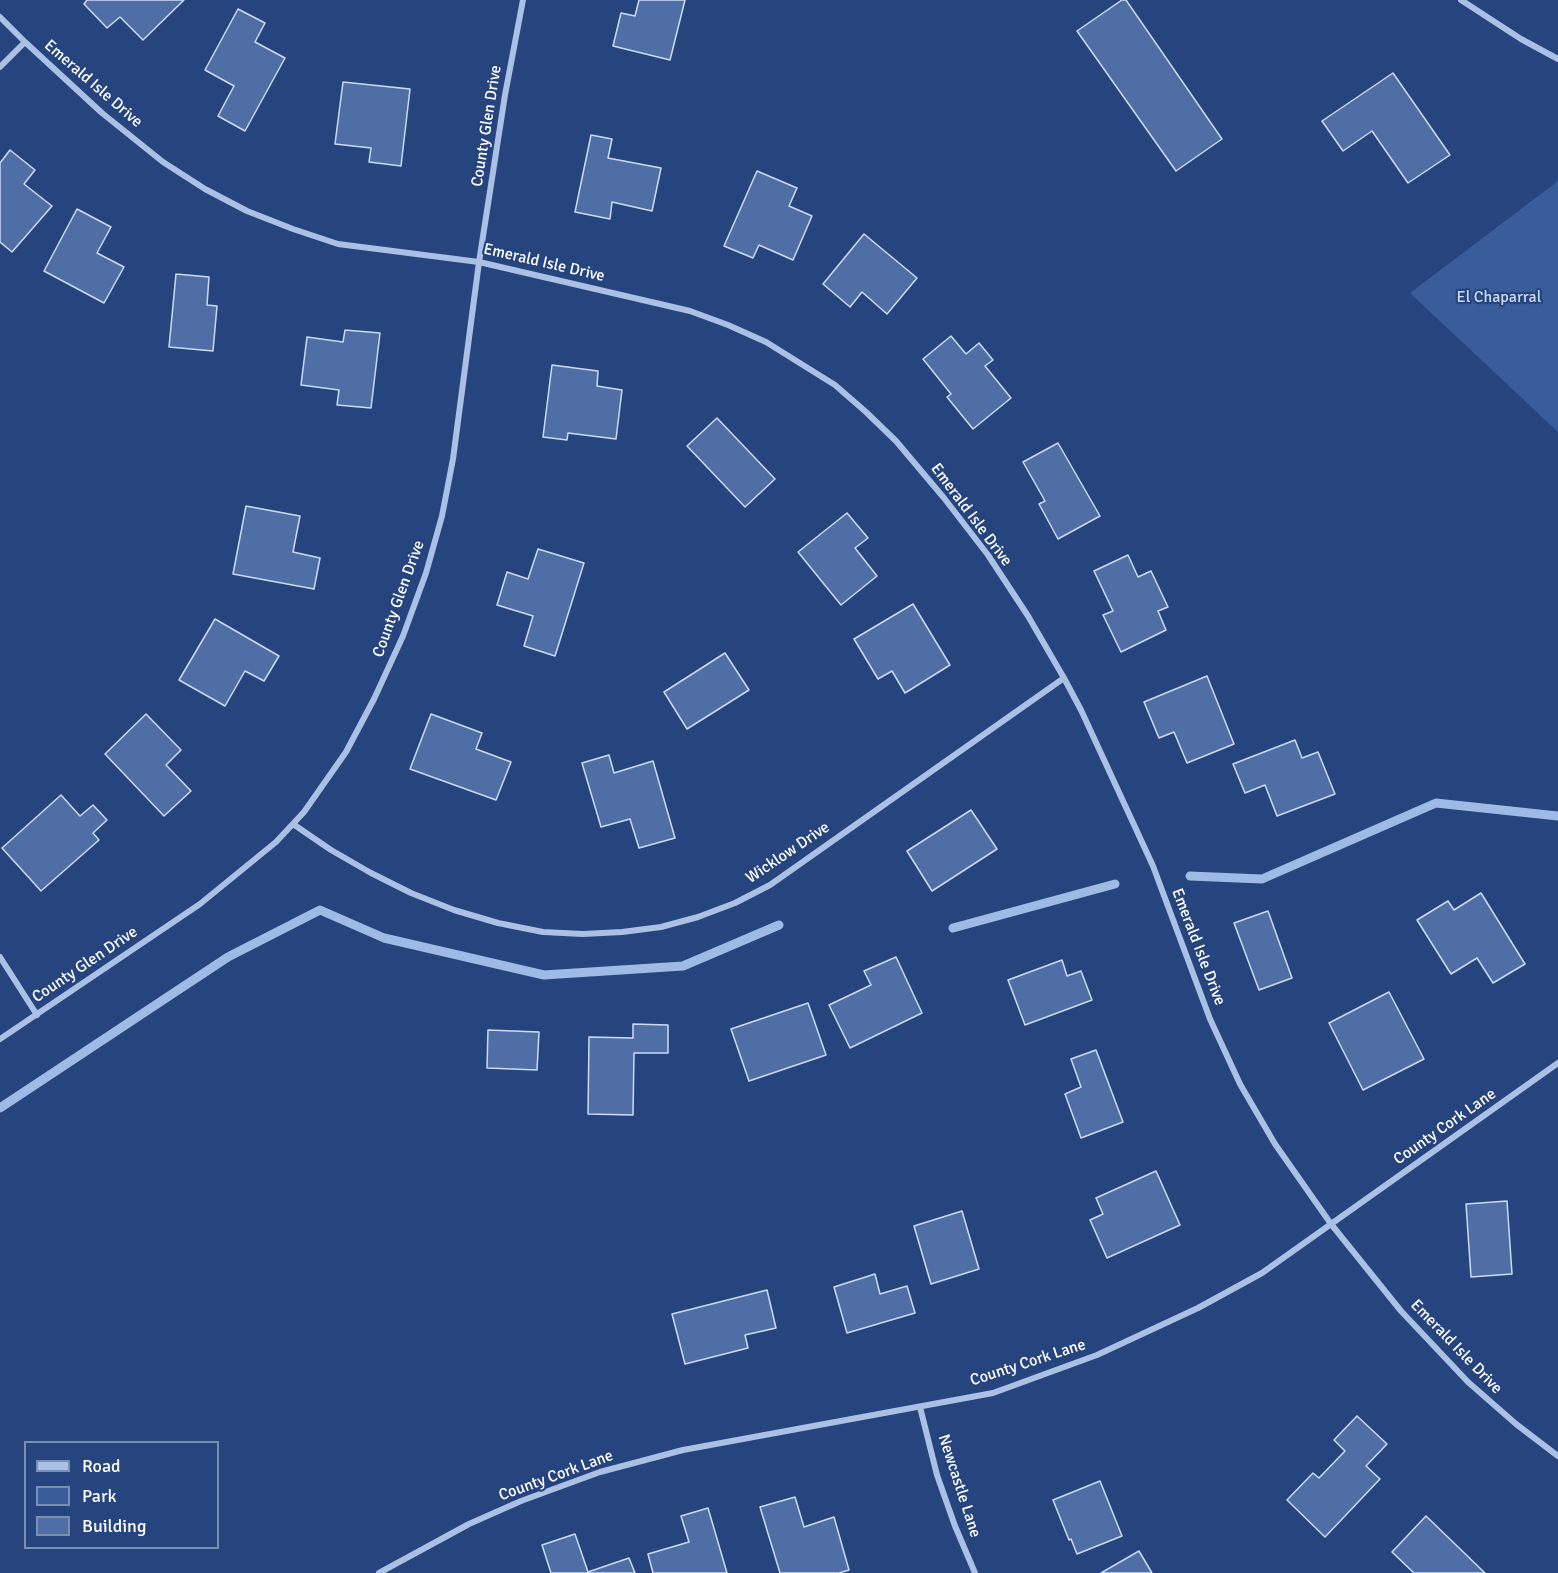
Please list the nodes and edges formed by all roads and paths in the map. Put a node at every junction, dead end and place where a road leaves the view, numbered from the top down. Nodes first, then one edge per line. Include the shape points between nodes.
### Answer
1 (523, 0) edge
2 (1461, 0) edge
3 (0, 17) edge
4 (25, 42) junction
5 (1558, 59) edge
6 (0, 67) edge
7 (479, 262) junction
8 (1064, 678) junction
9 (293, 824) junction
10 (0, 957) edge
11 (37, 1015) junction
12 (0, 1039) edge
13 (1558, 1063) edge
14 (1331, 1224) junction
15 (920, 1407) junction
16 (1558, 1456) edge
17 (379, 1573) edge
18 (975, 1573) edge

1 - 7 street, County Glen Drive
2 - 5 street
3 - 4 street, Emerald Isle Drive
4 - 6 street
4 - 7 street, Emerald Isle Drive via 102,113 164,162 247,211 338,244
7 - 8 street, Emerald Isle Drive via 690,311 766,342 835,385 896,441 944,498 988,555
7 - 9 street, County Glen Drive via 453,459 426,573 403,636 346,752
8 - 9 street, Wicklow Drive via 770,885 735,903 660,927 582,934 543,932 454,910 371,873
8 - 14 street, Emerald Isle Drive via 1153,866 1210,1019 1240,1084 1275,1144
9 - 11 street, County Glen Drive via 200,904
10 - 11 street
11 - 12 street, County Glen Drive
13 - 14 street, County Cork Lane
14 - 15 street, County Cork Lane via 1262,1273 1097,1355 993,1393
14 - 16 street, Emerald Isle Drive via 1401,1311 1468,1382
15 - 17 street, County Cork Lane via 682,1450 600,1472 469,1524
15 - 18 street, Newcastle Lane via 937,1475

